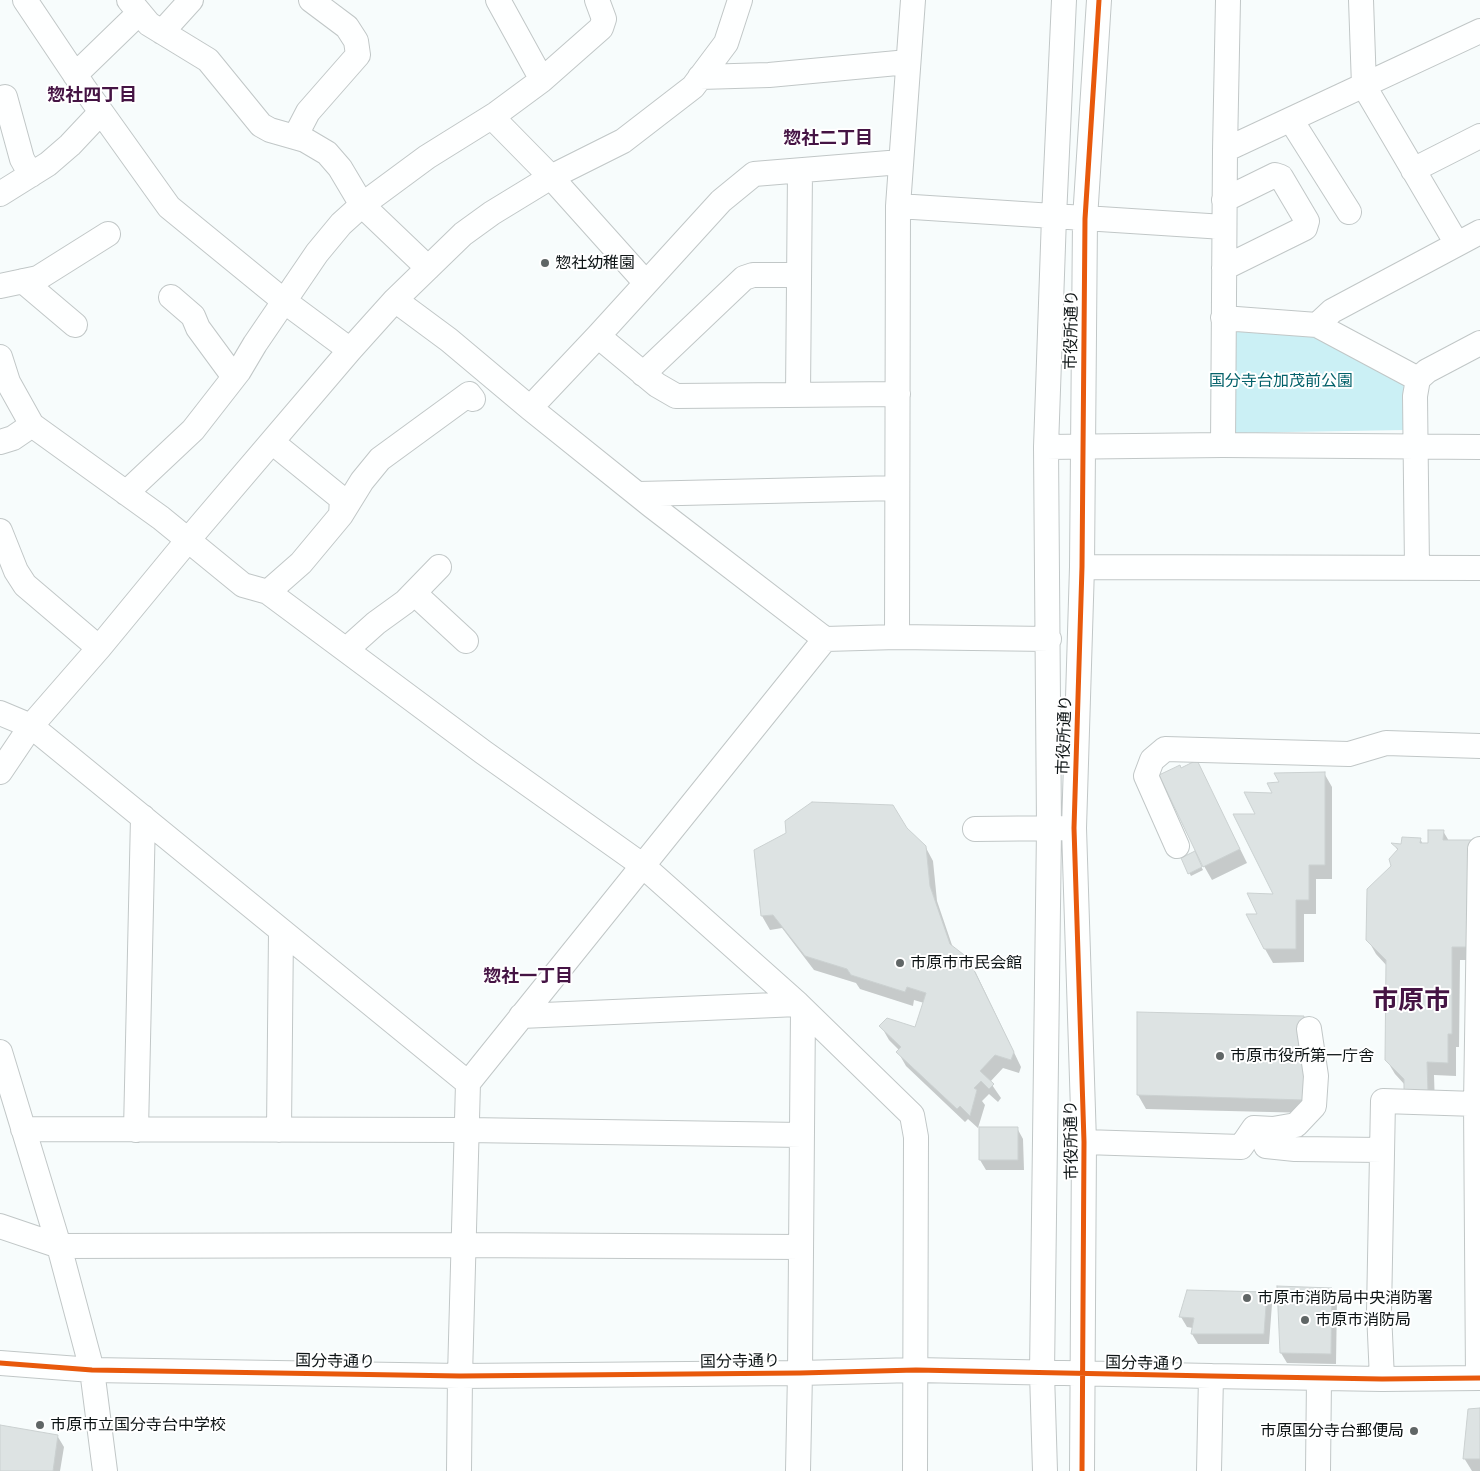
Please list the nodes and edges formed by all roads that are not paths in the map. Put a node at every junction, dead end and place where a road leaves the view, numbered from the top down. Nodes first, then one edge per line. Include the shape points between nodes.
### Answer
1 (25, 0) edge
2 (191, 0) edge
3 (311, 0) edge
4 (498, 0) edge
5 (597, 0) edge
6 (740, 0) edge
7 (912, 0) edge
8 (1064, 0) edge
9 (1099, 0) edge
10 (1228, 0) edge
11 (1361, 0) edge
12 (134, 7) edge
13 (1480, 31) edge
14 (162, 32) junction
15 (908, 62) junction
16 (75, 74) junction
17 (700, 77) junction
18 (542, 80) junction
19 (1364, 86) junction
20 (5, 97) dead end
21 (101, 112) junction
22 (492, 117) junction
23 (1290, 120) junction
24 (1480, 136) edge
25 (295, 137) junction
26 (1225, 150) junction
27 (902, 162) junction
28 (1413, 170) junction
29 (800, 171) junction
30 (31, 175) junction
31 (551, 177) junction
32 (0, 194) edge
33 (1224, 200) junction
34 (362, 205) junction
35 (898, 206) junction
36 (1349, 212) dead end
37 (1054, 217) junction
38 (1084, 219) junction
39 (1224, 227) junction
40 (1480, 232) edge
41 (108, 234) dead end
42 (1457, 244) junction
43 (428, 268) junction
44 (1224, 268) junction
45 (799, 275) junction
46 (24, 281) junction
47 (646, 283) junction
48 (0, 286) edge
49 (170, 297) dead end
50 (395, 300) junction
51 (284, 301) junction
52 (1223, 318) junction
53 (75, 325) dead end
54 (1317, 325) junction
55 (598, 336) junction
56 (1480, 343) edge
57 (350, 350) junction
58 (0, 357) edge
59 (643, 374) junction
60 (234, 377) junction
61 (1418, 378) junction
62 (798, 394) junction
63 (898, 394) junction
64 (473, 400) dead end
65 (530, 408) junction
66 (32, 425) junction
67 (0, 442) edge
68 (272, 442) junction
69 (1223, 445) junction
70 (1082, 447) junction
71 (1415, 447) junction
72 (1480, 447) edge
73 (1046, 448) junction
74 (898, 488) junction
75 (126, 493) junction
76 (638, 494) junction
77 (341, 515) junction
78 (0, 531) edge
79 (188, 540) junction
80 (439, 567) dead end
81 (1082, 568) junction
82 (1417, 568) junction
83 (1480, 568) edge
84 (268, 592) junction
85 (414, 593) junction
86 (897, 637) junction
87 (825, 639) junction
88 (1049, 639) junction
89 (466, 641) dead end
90 (99, 648) junction
91 (347, 649) junction
92 (0, 713) edge
93 (31, 726) junction
94 (1480, 746) edge
95 (0, 772) edge
96 (143, 817) junction
97 (1049, 828) junction
98 (1074, 828) junction
99 (975, 829) dead end
100 (1177, 846) dead end
101 (1480, 849) edge
102 (642, 865) junction
103 (281, 930) junction
104 (801, 1006) junction
105 (522, 1016) junction
106 (1310, 1029) dead end
107 (0, 1052) edge
108 (468, 1083) junction
109 (1428, 1087) dead end
110 (1478, 1093) edge
111 (8, 1101) edge
112 (23, 1129) junction
113 (136, 1130) junction
114 (279, 1130) junction
115 (467, 1130) junction
116 (802, 1135) junction
117 (1084, 1142) junction
118 (1266, 1146) dead end
119 (1382, 1150) junction
120 (0, 1226) edge
121 (463, 1245) junction
122 (58, 1246) junction
123 (801, 1247) junction
124 (0, 1363) edge
125 (92, 1370) junction
126 (916, 1370) junction
127 (800, 1373) junction
128 (1042, 1373) junction
129 (1082, 1374) junction
130 (460, 1376) junction
131 (1211, 1376) junction
132 (1319, 1378) junction
133 (1479, 1378) edge
134 (1382, 1379) junction
135 (105, 1471) edge
136 (459, 1471) edge
137 (798, 1471) edge
138 (914, 1471) edge
139 (1045, 1471) edge
140 (1082, 1471) edge
141 (1209, 1471) edge
142 (1318, 1471) edge

1 - 16 street
2 - 14 street
3 - 25 street via 347,27 356,41 358,55 308,112
4 - 18 street
5 - 18 street via 604,19 602,28
6 - 17 street via 726,43
7 - 15 street
8 - 37 street, 市役所通り
9 - 38 street, 市役所通り
10 - 26 street
11 - 19 street
12 - 14 street via 149,24
12 - 16 street
13 - 19 street
14 - 25 street via 208,60 261,125
15 - 17 street via 769,75
15 - 27 street
16 - 21 street
17 - 31 street via 692,87 623,141
18 - 22 street
19 - 23 street
19 - 28 street
20 - 30 street via 22,159
21 - 30 street via 70,145
21 - 51 street via 169,207
22 - 31 street
22 - 34 street via 427,156
23 - 26 street
23 - 36 street
24 - 28 street
25 - 34 street via 327,152
26 - 33 street
27 - 29 street
27 - 35 street
28 - 42 street
29 - 45 street
29 - 47 street via 754,174 721,201
30 - 32 street
31 - 43 street via 462,234
31 - 47 street
33 - 39 street
33 - 44 street via 1275,175 1281,177 1307,221 1306,228
34 - 43 street
34 - 51 street via 341,224
35 - 37 street
35 - 63 street
37 - 38 street
37 - 73 street, 市役所通り
38 - 39 street
38 - 70 street, 市役所通り
39 - 44 street
40 - 42 street
41 - 46 street via 38,278
42 - 54 street via 1332,311
43 - 50 street
44 - 52 street
45 - 59 street via 744,278
45 - 62 street
46 - 48 street
46 - 53 street
47 - 55 street
49 - 60 street via 193,316 198,328
50 - 57 street
50 - 65 street
51 - 57 street
51 - 60 street
52 - 54 street
52 - 69 street
54 - 61 street
55 - 59 street
55 - 65 street
56 - 61 street
57 - 68 street
58 - 66 street via 8,382
59 - 62 street via 676,396
60 - 75 street via 193,430
61 - 71 street
62 - 63 street
63 - 74 street
64 - 77 street via 469,394 380,459
65 - 76 street
66 - 67 street via 13,438
66 - 75 street
68 - 77 street via 342,499
68 - 79 street
69 - 70 street
69 - 71 street
70 - 73 street
70 - 81 street, 市役所通り
71 - 72 street
71 - 82 street
73 - 88 street, 市役所通り
74 - 76 street
74 - 86 street
75 - 79 street
76 - 87 street
77 - 84 street via 301,563
78 - 90 street via 25,585
79 - 84 street via 243,585
79 - 90 street
80 - 85 street
81 - 82 street
81 - 98 street, 市役所通り
82 - 83 street
84 - 91 street
85 - 89 street
85 - 91 street
86 - 87 street
86 - 88 street
87 - 102 street
88 - 97 street, 市役所通り
90 - 93 street
91 - 102 street via 483,752
92 - 93 street
93 - 95 street
93 - 96 street
94 - 100 street via 1386,744 1349,754 1165,749 1152,760 1146,776
96 - 103 street
96 - 113 street
97 - 98 street
97 - 99 street
97 - 128 street, 市役所通り
98 - 117 street, 市役所通り
101 - 110 street
102 - 104 street
102 - 105 street
103 - 108 street
103 - 114 street
104 - 105 street
104 - 116 street
104 - 126 street via 912,1115 916,1137
105 - 108 street
106 - 117 street via 1316,1076 1314,1106 1296,1125 1254,1128 1241,1147
107 - 111 street
108 - 115 street
109 - 110 street
110 - 119 street via 1383,1101
110 - 133 street
111 - 112 street
112 - 113 street
112 - 122 street
113 - 114 street
114 - 115 street
115 - 116 street
115 - 121 street
116 - 123 street
117 - 129 street, 市役所通り
118 - 119 street
119 - 134 street via 1379,1312
120 - 122 street
121 - 122 street
121 - 123 street
121 - 130 street
122 - 125 street
123 - 127 street
124 - 125 street, 国分寺通り
125 - 130 street, 国分寺通り
125 - 135 street
126 - 127 street, 国分寺通り
126 - 128 street, 国分寺通り
126 - 138 street
127 - 130 street, 国分寺通り
127 - 137 street
128 - 129 street, 国分寺通り
128 - 139 street, 市役所通り
129 - 131 street, 国分寺通り
129 - 140 street, 市役所通り
130 - 136 street
131 - 132 street, 国分寺通り
131 - 141 street
132 - 134 street, 国分寺通り
132 - 142 street
133 - 134 street, 国分寺通り

